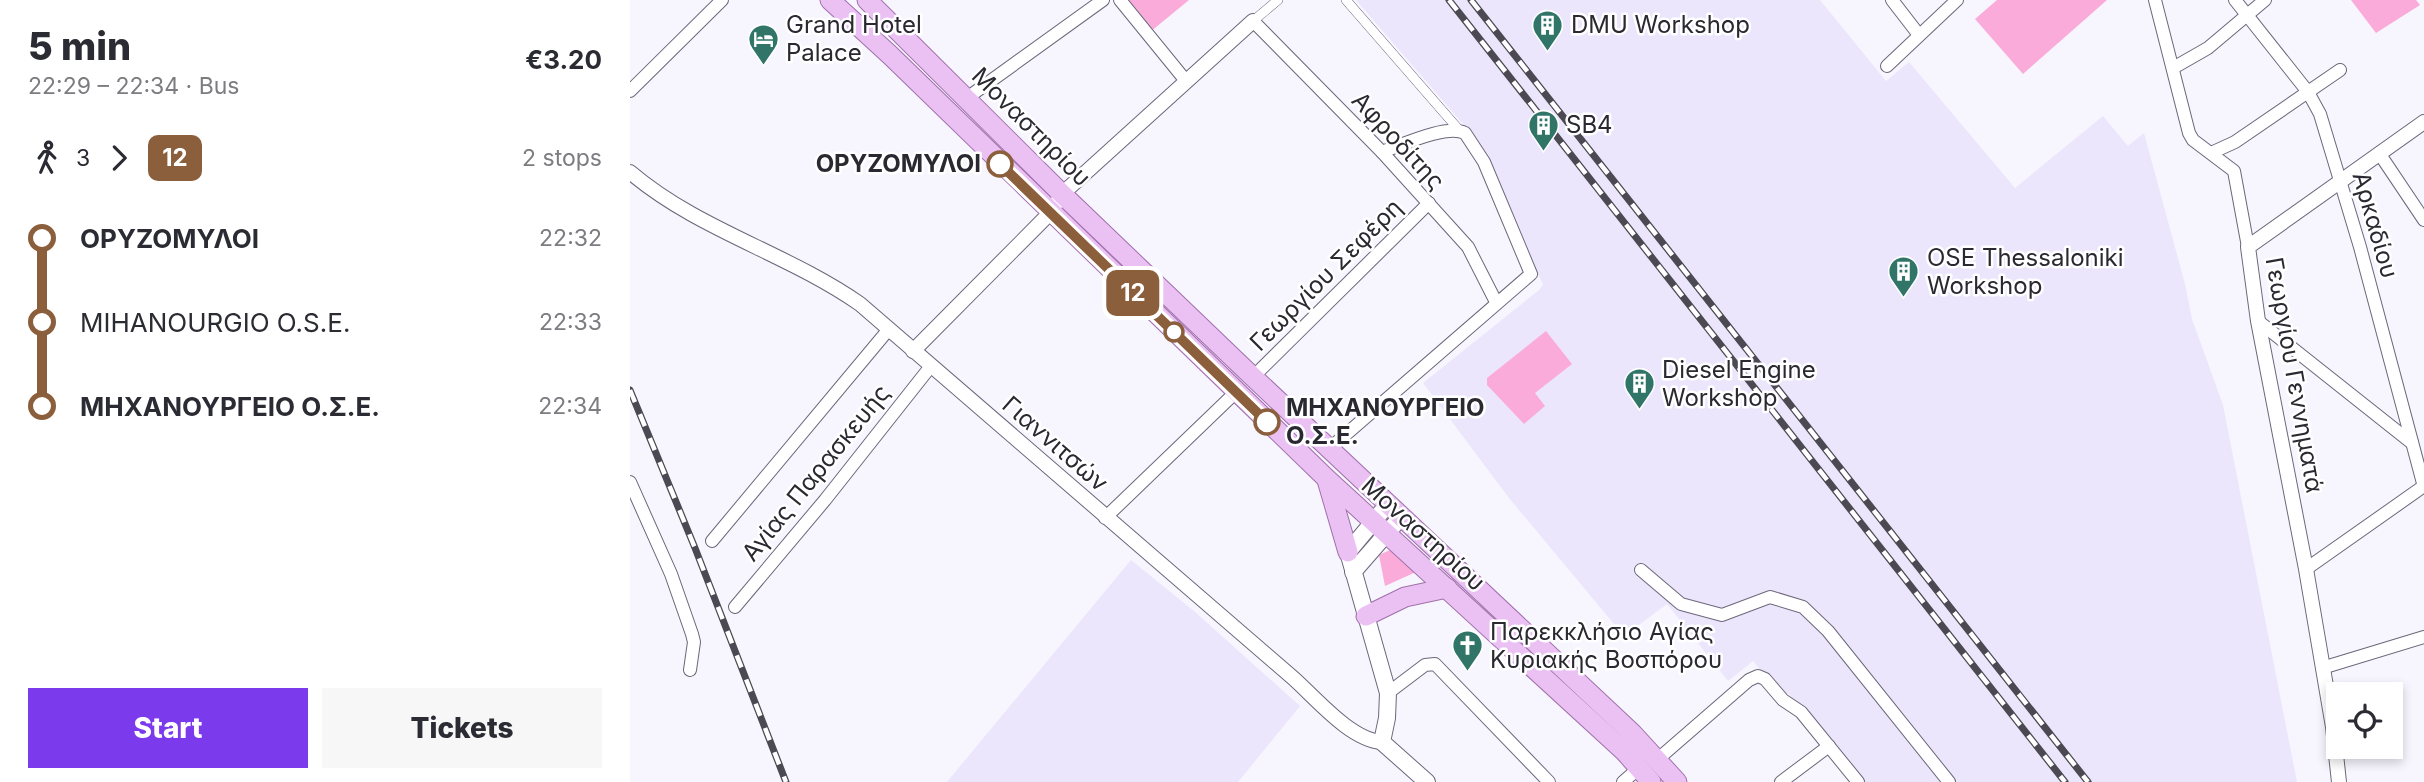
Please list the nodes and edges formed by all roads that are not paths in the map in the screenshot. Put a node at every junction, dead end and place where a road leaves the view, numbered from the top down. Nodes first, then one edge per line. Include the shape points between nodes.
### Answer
1 (722, 0) edge
2 (830, 0) edge
3 (867, 0) edge
4 (1103, 0) edge
5 (1120, 0) edge
6 (1278, 0) edge
7 (1346, 0) edge
8 (1892, 0) edge
9 (1957, 0) edge
10 (2155, 0) edge
11 (2235, 0) edge
12 (2265, 0) edge
13 (2248, 16) junction
14 (1253, 21) junction
15 (1919, 35) junction
16 (1887, 66) dead end
17 (2173, 68) junction
18 (2340, 70) dead end
19 (1185, 81) junction
20 (630, 91) edge
21 (2308, 92) junction
22 (967, 98) junction
23 (2424, 122) edge
24 (1460, 131) junction
25 (2235, 142) junction
26 (1382, 152) junction
27 (2211, 153) junction
28 (2379, 153) junction
29 (2234, 171) junction
30 (630, 172) edge
31 (2341, 180) junction
32 (1062, 194) junction
33 (1429, 203) junction
34 (1050, 213) junction
35 (2424, 220) edge
36 (2248, 247) junction
37 (1496, 302) junction
38 (2258, 321) junction
39 (889, 329) junction
40 (913, 351) junction
41 (931, 366) junction
42 (1253, 377) junction
43 (1236, 392) junction
44 (2412, 443) junction
45 (1329, 449) junction
46 (1327, 480) junction
47 (630, 482) edge
48 (2424, 486) edge
49 (1394, 510) junction
50 (1105, 518) junction
51 (1380, 527) junction
52 (712, 541) dead end
53 (1348, 552) junction
54 (2306, 569) junction
55 (1641, 570) dead end
56 (1353, 572) junction
57 (1447, 588) junction
58 (735, 607) dead end
59 (1366, 616) junction
60 (2424, 637) edge
61 (2322, 668) junction
62 (690, 670) dead end
63 (1388, 693) junction
64 (1382, 741) junction
65 (1829, 746) junction
66 (1658, 759) junction
67 (1645, 775) edge
68 (1427, 782) edge
69 (1549, 782) edge
70 (1622, 782) edge
71 (1677, 782) edge
72 (1781, 782) edge
73 (1858, 782) edge
74 (1949, 782) edge
75 (2339, 782) edge

1 - 20 street
2 - 34 main road, Μοναστηρίου
3 - 22 main road, Μοναστηρίου
4 - 22 street
5 - 19 street
6 - 14 street
7 - 24 street
8 - 15 street
9 - 15 street
10 - 17 street
11 - 13 street, Αρκαδίου
12 - 13 street
13 - 17 street via 2208,48
13 - 21 street, Αρκαδίου
14 - 19 street
14 - 26 street, Αφροδίτης
15 - 16 street
17 - 27 street via 2189,132
18 - 21 street
19 - 32 street
21 - 25 street
21 - 31 street, Αρκαδίου via 2320,114
22 - 32 main road, Μοναστηρίου
23 - 28 street
24 - 26 street
24 - 37 street via 1484,162 1531,274
25 - 27 street
25 - 29 street, Γεωργίου Γεννηματά
26 - 33 street, Αφροδίτης
27 - 29 street
28 - 31 street
28 - 35 street
29 - 36 street, Γεωργίου Γεννηματά
30 - 39 street, Γιαννιτσών via 679,208 840,290
31 - 36 street
31 - 44 street, Αρκαδίου
32 - 34 street
32 - 42 main road, Μοναστηρίου
33 - 37 street, Αφροδίτης via 1468,247
33 - 42 street, Γεωργίου Σεφέρη
34 - 40 street
34 - 43 main road, Μοναστηρίου
36 - 38 street, Γεωργίου Γεννηματά
37 - 45 street
38 - 44 street
38 - 54 street, Γεωργίου Γεννηματά
39 - 40 street, Γιαννιτσών
39 - 52 street
40 - 41 street, Γιαννιτσών
41 - 50 street, Γιαννιτσών
41 - 58 street, Αγίας Παρασκευής
42 - 45 main road, Μοναστηρίου
43 - 46 main road, Μοναστηρίου
43 - 50 street
44 - 48 street, Αρκαδίου
45 - 49 main road, Μοναστηρίου
46 - 51 main road, Μοναστηρίου
46 - 53 main road
47 - 62 street via 692,634
48 - 54 street
49 - 51 main road
49 - 66 main road, Μοναστηρίου
50 - 64 street, Γιαννιτσών via 1351,730
51 - 53 main road
51 - 56 main road
51 - 57 main road, Μοναστηρίου
53 - 56 main road
54 - 61 street, Γεωργίου Γεννηματά
55 - 74 street via 1681,604 1722,615 1770,597 1803,607 1828,631
56 - 59 main road
57 - 59 main road via 1405,597
57 - 67 main road, Μοναστηρίου
59 - 63 main road
60 - 61 street
61 - 75 street, Γεωργίου Γεννηματά
63 - 64 main road
63 - 69 street via 1425,665 1435,664
64 - 68 main road, Γιαννιτσών
65 - 66 street via 1801,712 1758,676
65 - 72 street
65 - 73 street
66 - 71 main road, Μοναστηρίου
67 - 70 street

